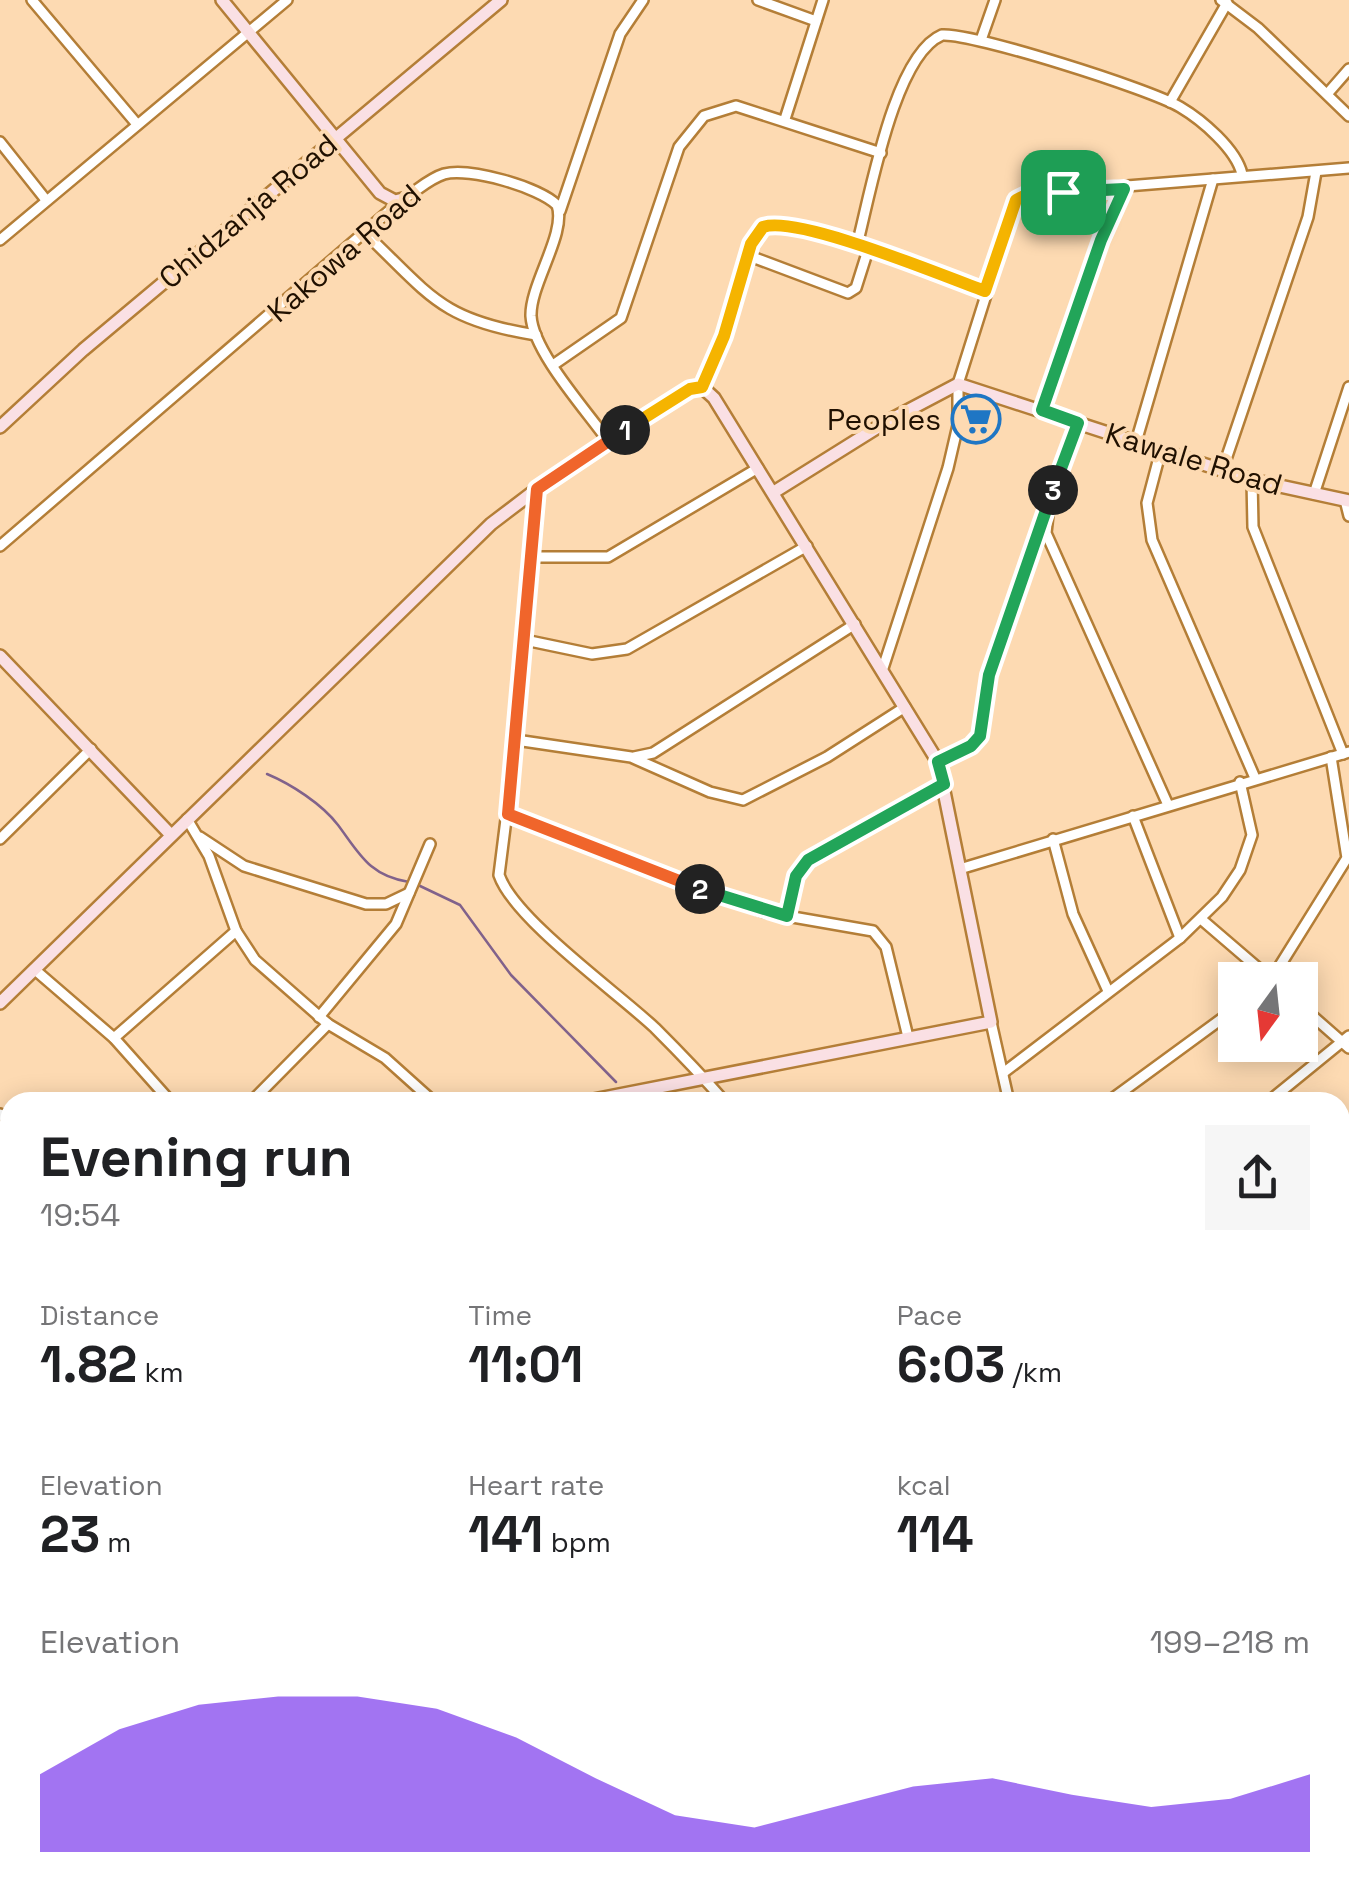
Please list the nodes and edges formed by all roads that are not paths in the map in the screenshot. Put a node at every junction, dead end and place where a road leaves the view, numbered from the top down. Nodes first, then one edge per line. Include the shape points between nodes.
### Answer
1 (32, 0) edge
2 (222, 0) edge
3 (287, 0) edge
4 (501, 0) edge
5 (644, 0) edge
6 (758, 0) edge
7 (822, 0) edge
8 (995, 0) edge
9 (1228, 2) edge
10 (816, 21) junction
11 (249, 32) junction
12 (982, 40) junction
13 (1349, 69) edge
14 (1328, 93) junction
15 (1170, 102) junction
16 (1349, 116) edge
17 (786, 120) junction
18 (136, 123) junction
19 (336, 137) junction
20 (0, 142) edge
21 (881, 153) junction
22 (1349, 168) edge
23 (1316, 172) junction
24 (1242, 174) junction
25 (1213, 179) junction
26 (1124, 189) junction
27 (403, 199) junction
28 (46, 200) junction
29 (560, 211) junction
30 (366, 234) junction
31 (0, 240) edge
32 (857, 244) junction
33 (868, 250) junction
34 (747, 256) junction
35 (985, 291) junction
36 (536, 335) junction
37 (553, 364) junction
38 (958, 384) junction
39 (702, 387) junction
40 (1349, 387) edge
41 (1042, 410) junction
42 (1078, 423) junction
43 (0, 427) edge
44 (608, 441) junction
45 (1136, 442) junction
46 (1161, 450) junction
47 (758, 468) junction
48 (1222, 470) junction
49 (1252, 480) junction
50 (537, 489) junction
51 (774, 492) junction
52 (1314, 494) junction
53 (1347, 500) edge
54 (1349, 516) edge
55 (1044, 521) junction
56 (0, 546) edge
57 (807, 546) junction
58 (529, 557) junction
59 (855, 624) junction
60 (525, 640) junction
61 (0, 656) edge
62 (883, 668) junction
63 (906, 707) junction
64 (516, 740) junction
65 (91, 749) junction
66 (1346, 753) edge
67 (631, 757) junction
68 (1331, 757) junction
69 (938, 762) junction
70 (1256, 778) junction
71 (1240, 782) junction
72 (944, 784) junction
73 (1168, 805) junction
74 (508, 814) junction
75 (1133, 816) junction
76 (187, 819) junction
77 (2, 832) edge
78 (194, 832) junction
79 (170, 834) junction
80 (1053, 840) junction
81 (430, 844) dead end
82 (963, 868) junction
83 (409, 893) junction
84 (787, 916) junction
85 (1202, 920) junction
86 (236, 931) junction
87 (1180, 938) junction
88 (1250, 962) edge
89 (1282, 962) edge
90 (34, 969) junction
91 (1108, 991) junction
92 (0, 1002) edge
93 (1318, 1019) edge
94 (323, 1021) junction
95 (1218, 1021) edge
96 (992, 1022) junction
97 (114, 1038) junction
98 (908, 1038) junction
99 (1347, 1042) edge
100 (1002, 1072) junction
101 (700, 1078) junction
102 (162, 1092) edge
103 (260, 1092) edge
104 (423, 1092) edge
105 (632, 1092) edge
106 (714, 1092) edge
107 (1007, 1092) edge
108 (1122, 1092) edge
109 (1281, 1092) edge

1 - 18 street
2 - 11 street
3 - 11 street
4 - 19 street, Chidzanja Road
5 - 29 street via 620,34
6 - 10 street
7 - 10 street
8 - 12 street
9 - 14 street
9 - 15 street
10 - 17 street
11 - 18 street
11 - 19 street
12 - 15 street
12 - 21 street via 942,35 926,45
13 - 14 street
14 - 16 street
15 - 24 street via 1228,150
17 - 21 street
17 - 37 street via 729,106 692,127 674,160 622,318
18 - 28 street
19 - 27 street via 380,193
19 - 43 street, Chidzanja Road
20 - 28 street
21 - 32 street
22 - 23 street
23 - 24 street
23 - 48 street via 1308,217
24 - 25 street
25 - 26 street
25 - 45 street
26 - 35 street via 1016,200
26 - 41 street
27 - 29 street, Kakowa Road via 438,176 468,172 546,196
27 - 30 street, Kakowa Road
28 - 31 street
29 - 36 street via 532,303
30 - 36 street via 419,288 470,322
30 - 56 street, Kakowa Road
32 - 33 street
32 - 34 street via 772,224 754,237
33 - 34 street via 856,288 848,293
33 - 35 street
34 - 39 street
35 - 38 street
36 - 37 street
37 - 44 street
38 - 41 street, Kawale Road
38 - 51 street
38 - 62 street via 948,468
39 - 44 street
39 - 47 street
40 - 52 street
41 - 42 street, Kawale Road
42 - 45 street, Kawale Road
42 - 55 street
44 - 50 street
45 - 46 street, Kawale Road
46 - 48 street, Kawale Road
46 - 70 street via 1147,503 1152,540
47 - 51 street
47 - 58 street via 608,557
48 - 49 street, Kawale Road
49 - 52 street, Kawale Road
49 - 66 street via 1253,526
50 - 58 street
50 - 76 street via 421,590
51 - 57 street
52 - 53 street, Kawale Road
53 - 54 street
55 - 69 street via 989,675 980,736
55 - 73 street
57 - 59 street
57 - 60 street via 627,648 592,654
58 - 60 street
59 - 62 street
59 - 67 street via 653,753
60 - 64 street
61 - 65 street
62 - 63 street
63 - 67 street via 743,800
63 - 69 street
64 - 67 street
64 - 74 street
65 - 77 street
65 - 79 street
66 - 68 street
68 - 70 street
68 - 89 street via 1347,858
69 - 72 street
70 - 71 street
71 - 73 street
71 - 85 street via 1252,821 1250,846
72 - 82 street
72 - 84 street via 808,860 796,876
73 - 75 street
74 - 84 street
74 - 101 street via 502,884
75 - 80 street
75 - 87 street
76 - 78 street
76 - 79 street
78 - 83 street via 244,866 366,904
78 - 86 street
79 - 90 street
80 - 82 street
80 - 91 street via 1073,914
81 - 83 street
82 - 96 street
83 - 94 street via 390,933
84 - 98 street via 863,927 882,940
85 - 87 street
85 - 88 street
86 - 94 street via 266,971
86 - 97 street
87 - 91 street
90 - 92 street
90 - 97 street
91 - 100 street
93 - 99 street
94 - 103 street
94 - 104 street via 384,1058
95 - 108 street
96 - 98 street
96 - 100 street
97 - 102 street
98 - 101 street
99 - 109 street
100 - 107 street
101 - 105 street
101 - 106 street

